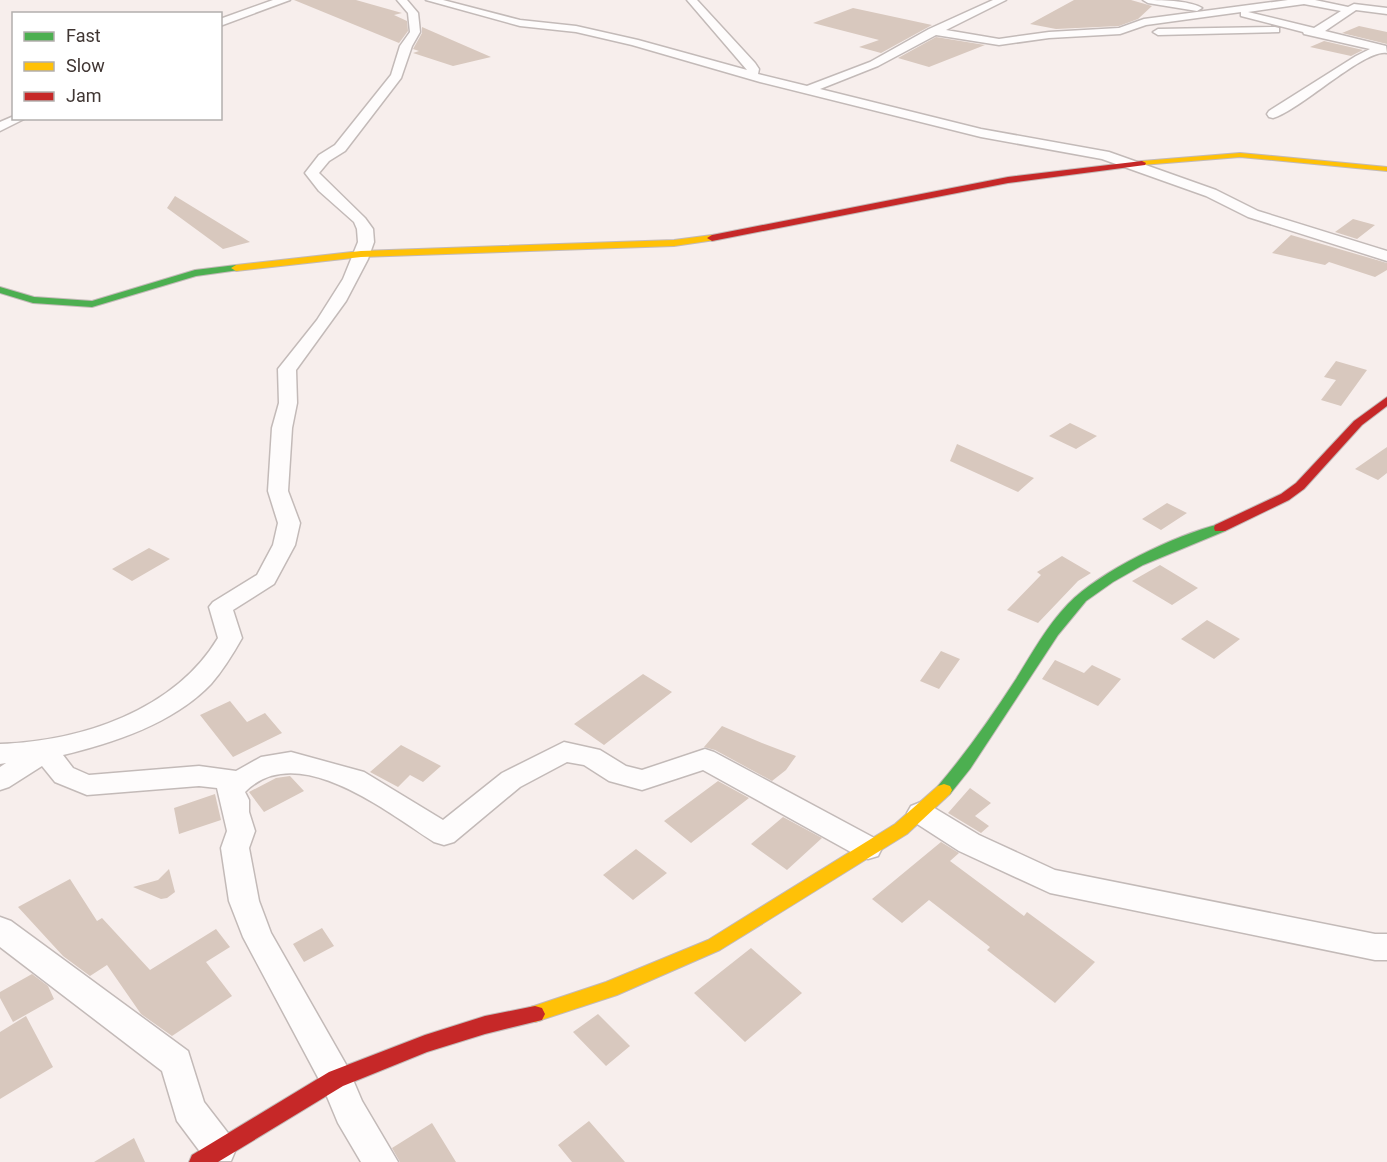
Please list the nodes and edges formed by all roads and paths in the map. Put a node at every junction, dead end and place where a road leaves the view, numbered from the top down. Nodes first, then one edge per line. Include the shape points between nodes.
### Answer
1 (285, 0) edge
2 (402, 0) edge
3 (431, 0) edge
4 (692, 0) edge
5 (1000, 0) edge
6 (1148, 0) edge
7 (1301, 1) edge
8 (1318, 1) edge
9 (1350, 10) junction
10 (1222, 11) junction
11 (1387, 11) edge
12 (222, 22) edge
13 (1120, 31) junction
14 (933, 32) junction
15 (1315, 32) junction
16 (1366, 32) dead end
17 (1385, 46) edge
18 (752, 74) junction
19 (807, 90) junction
20 (1273, 114) dead end
21 (16, 120) edge
22 (0, 127) edge
23 (1134, 164) junction
24 (1387, 170) edge
25 (361, 254) junction
26 (1387, 256) edge
27 (0, 290) edge
28 (1387, 400) edge
29 (45, 751) junction
30 (0, 754) edge
31 (0, 780) edge
32 (239, 781) junction
33 (921, 813) junction
34 (868, 848) junction
35 (0, 930) edge
36 (1387, 947) edge
37 (336, 1079) junction
38 (209, 1155) edge
39 (381, 1162) edge

1 - 12 street
2 - 25 street via 413,13 415,32 406,46 397,76 340,148 324,158 312,173 366,230
3 - 18 street via 520,23 576,29 634,42
4 - 18 street via 746,58
5 - 14 street
6 - 10 street
7 - 8 street
7 - 10 street
8 - 9 street
9 - 11 street via 1354,7
9 - 15 street
10 - 13 street via 1144,22
10 - 15 street
13 - 14 street via 1049,34 999,42
13 - 15 street
14 - 19 street via 874,64
15 - 17 street
16 - 17 street
17 - 20 street
18 - 19 street
19 - 23 street via 981,133
21 - 22 street
23 - 24 street via 1240,155
23 - 25 street via 1008,180 674,243
23 - 26 street via 1212,193 1253,214
25 - 27 street via 195,273 92,304 33,300
25 - 29 street via 345,290 305,350 287,369 288,403 282,428 278,491 289,523 284,545 266,579 221,607 230,638 215,664 189,690 153,712
28 - 33 street via 1358,423 1285,497 1138,560 1091,590 1054,629 958,774
29 - 30 street
29 - 31 street
29 - 32 street via 64,775 87,785 199,776
32 - 34 street via 270,764 291,762 355,779 444,834 511,780 564,752 591,757 618,774 642,780 705,759
32 - 37 street via 230,790 241,831 235,848 244,901 258,937
33 - 34 street
33 - 36 street via 969,843 1050,881
34 - 37 street via 714,945 610,989 425,1044
35 - 38 street via 176,1062 189,1110
37 - 38 street
37 - 39 street via 350,1112

